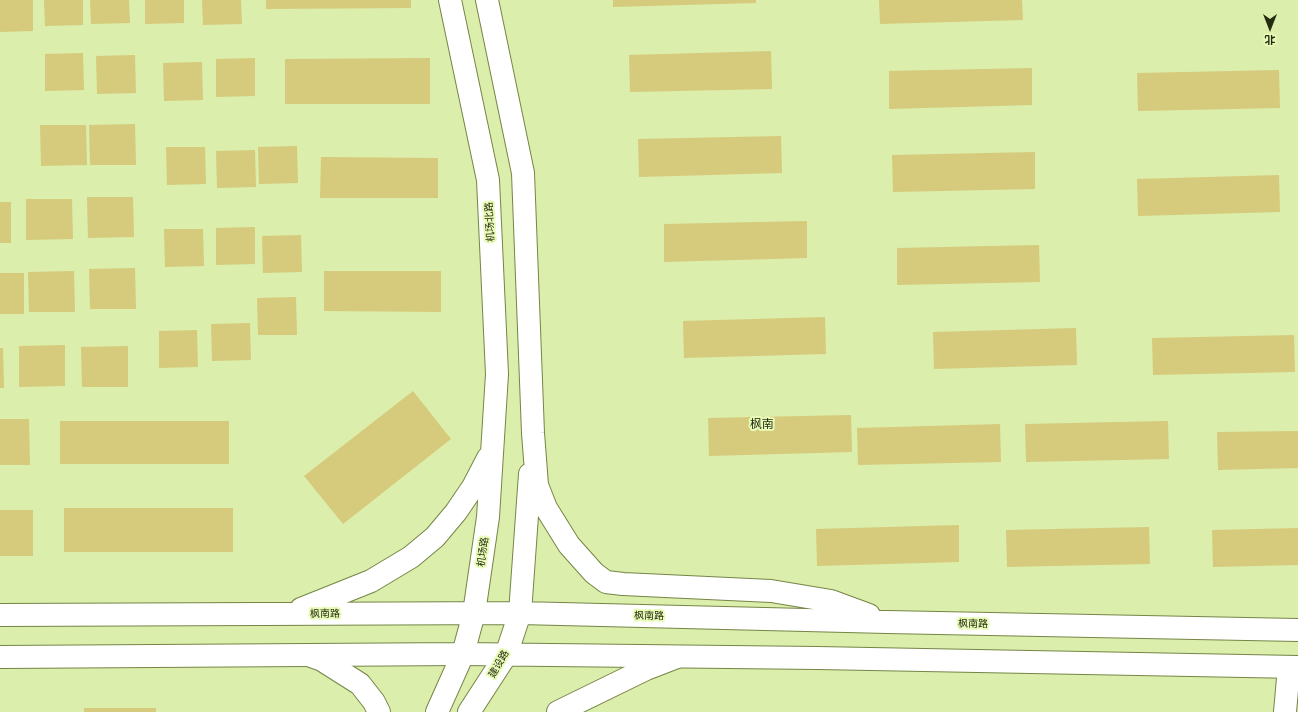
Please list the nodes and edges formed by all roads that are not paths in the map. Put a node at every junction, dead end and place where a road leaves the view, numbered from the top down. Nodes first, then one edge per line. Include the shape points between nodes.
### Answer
1 (450, 0) edge
2 (487, 0) edge
3 (533, 433) junction
4 (492, 448) junction
5 (474, 613) junction
6 (520, 613) junction
7 (287, 614) junction
8 (0, 615) edge
9 (887, 622) junction
10 (1298, 630) edge
11 (463, 654) junction
12 (308, 655) junction
13 (506, 655) junction
14 (0, 657) edge
15 (676, 657) junction
16 (1293, 667) edge
17 (379, 712) edge
18 (437, 712) edge
19 (469, 712) edge
20 (558, 712) edge
21 (1285, 712) edge

1 - 4 main road, 机场北路 via 488,180 497,374
2 - 3 main road via 523,173
3 - 6 main road
3 - 9 main road via 537,485 546,508 569,545 594,573 606,582 771,591 831,601
4 - 5 main road, 机场路 via 488,517
4 - 7 main road via 473,487 456,512 435,537 411,557 371,581
5 - 6 main road, 枫南路
5 - 7 main road, 枫南路
5 - 11 main road, 机场路
6 - 9 main road, 枫南路
6 - 13 main road, 建设路
7 - 8 main road, 枫南路
9 - 10 main road, 枫南路
11 - 12 main road
11 - 13 main road
11 - 18 main road
12 - 14 main road
12 - 17 main road via 322,660 360,684
13 - 15 main road
13 - 19 main road, 建设路
15 - 16 main road
15 - 20 main road
16 - 21 main road

